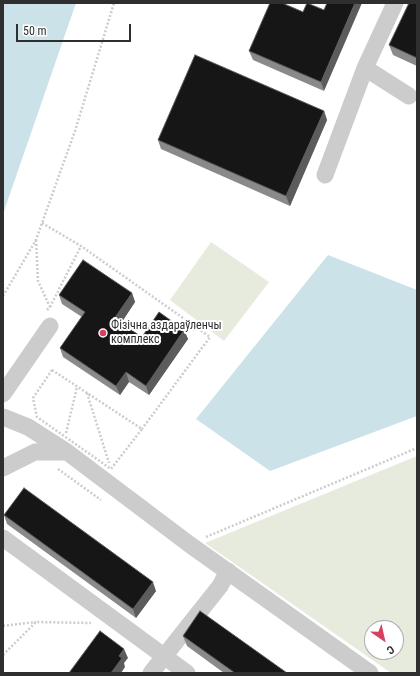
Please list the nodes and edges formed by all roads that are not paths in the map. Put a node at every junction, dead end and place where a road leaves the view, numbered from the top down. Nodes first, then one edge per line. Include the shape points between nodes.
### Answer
1 (395, 3) edge
2 (364, 68) junction
3 (409, 96) dead end
4 (325, 174) dead end
5 (47, 319) road end
6 (3, 394) edge
7 (3, 417) edge
8 (66, 444) junction
9 (3, 468) edge
10 (5, 544) edge
11 (228, 571) junction
12 (165, 656) junction
13 (364, 671) edge
14 (151, 673) edge
15 (187, 673) edge

1 - 2 street
2 - 3 street
2 - 4 street
5 - 6 street
7 - 8 street
8 - 9 street via 35,452
8 - 11 street via 189,544
10 - 12 street
11 - 12 street via 220,586
11 - 13 street
12 - 14 street
12 - 15 street

